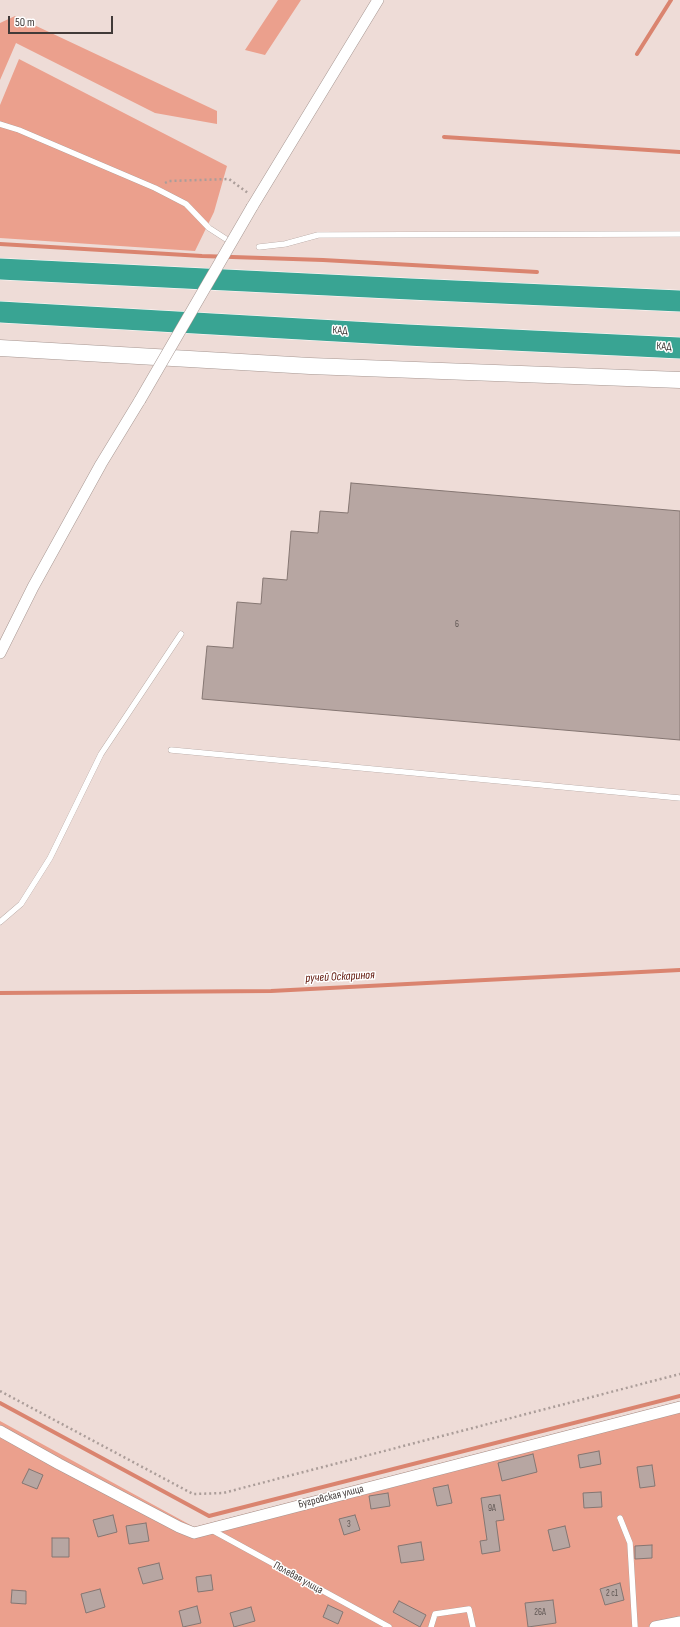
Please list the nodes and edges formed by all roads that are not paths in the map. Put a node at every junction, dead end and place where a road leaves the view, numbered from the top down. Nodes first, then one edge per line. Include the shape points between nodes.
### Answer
1 (378, 0) edge
2 (0, 124) edge
3 (680, 234) edge
4 (226, 239) dead end
5 (258, 247) dead end
6 (0, 269) edge
7 (680, 300) edge
8 (0, 312) edge
9 (0, 348) edge
10 (680, 348) edge
11 (680, 380) edge
12 (181, 634) dead end
13 (0, 653) edge
14 (171, 750) dead end
15 (680, 798) edge
16 (0, 922) edge
17 (680, 1407) edge
18 (0, 1431) edge
19 (620, 1518) dead end
20 (208, 1528) junction
21 (680, 1622) edge
22 (389, 1627) edge
23 (431, 1627) edge
24 (473, 1627) edge
25 (635, 1627) edge
26 (655, 1627) edge

1 - 13 street, bridge via 254,203 101,464 33,587
2 - 4 lane via 20,130 155,188 186,204 209,228
3 - 5 lane via 318,235 285,244
6 - 7 highway
8 - 10 highway, КАД
9 - 11 street via 310,366
12 - 16 lane via 101,754 50,858 21,904
14 - 15 lane
17 - 20 street, Бугровская улица
18 - 20 street, Бугровская улица via 179,1527 194,1533
19 - 25 lane via 630,1543
20 - 22 lane, Полевая улица
21 - 26 street
23 - 24 lane via 435,1614 469,1609

